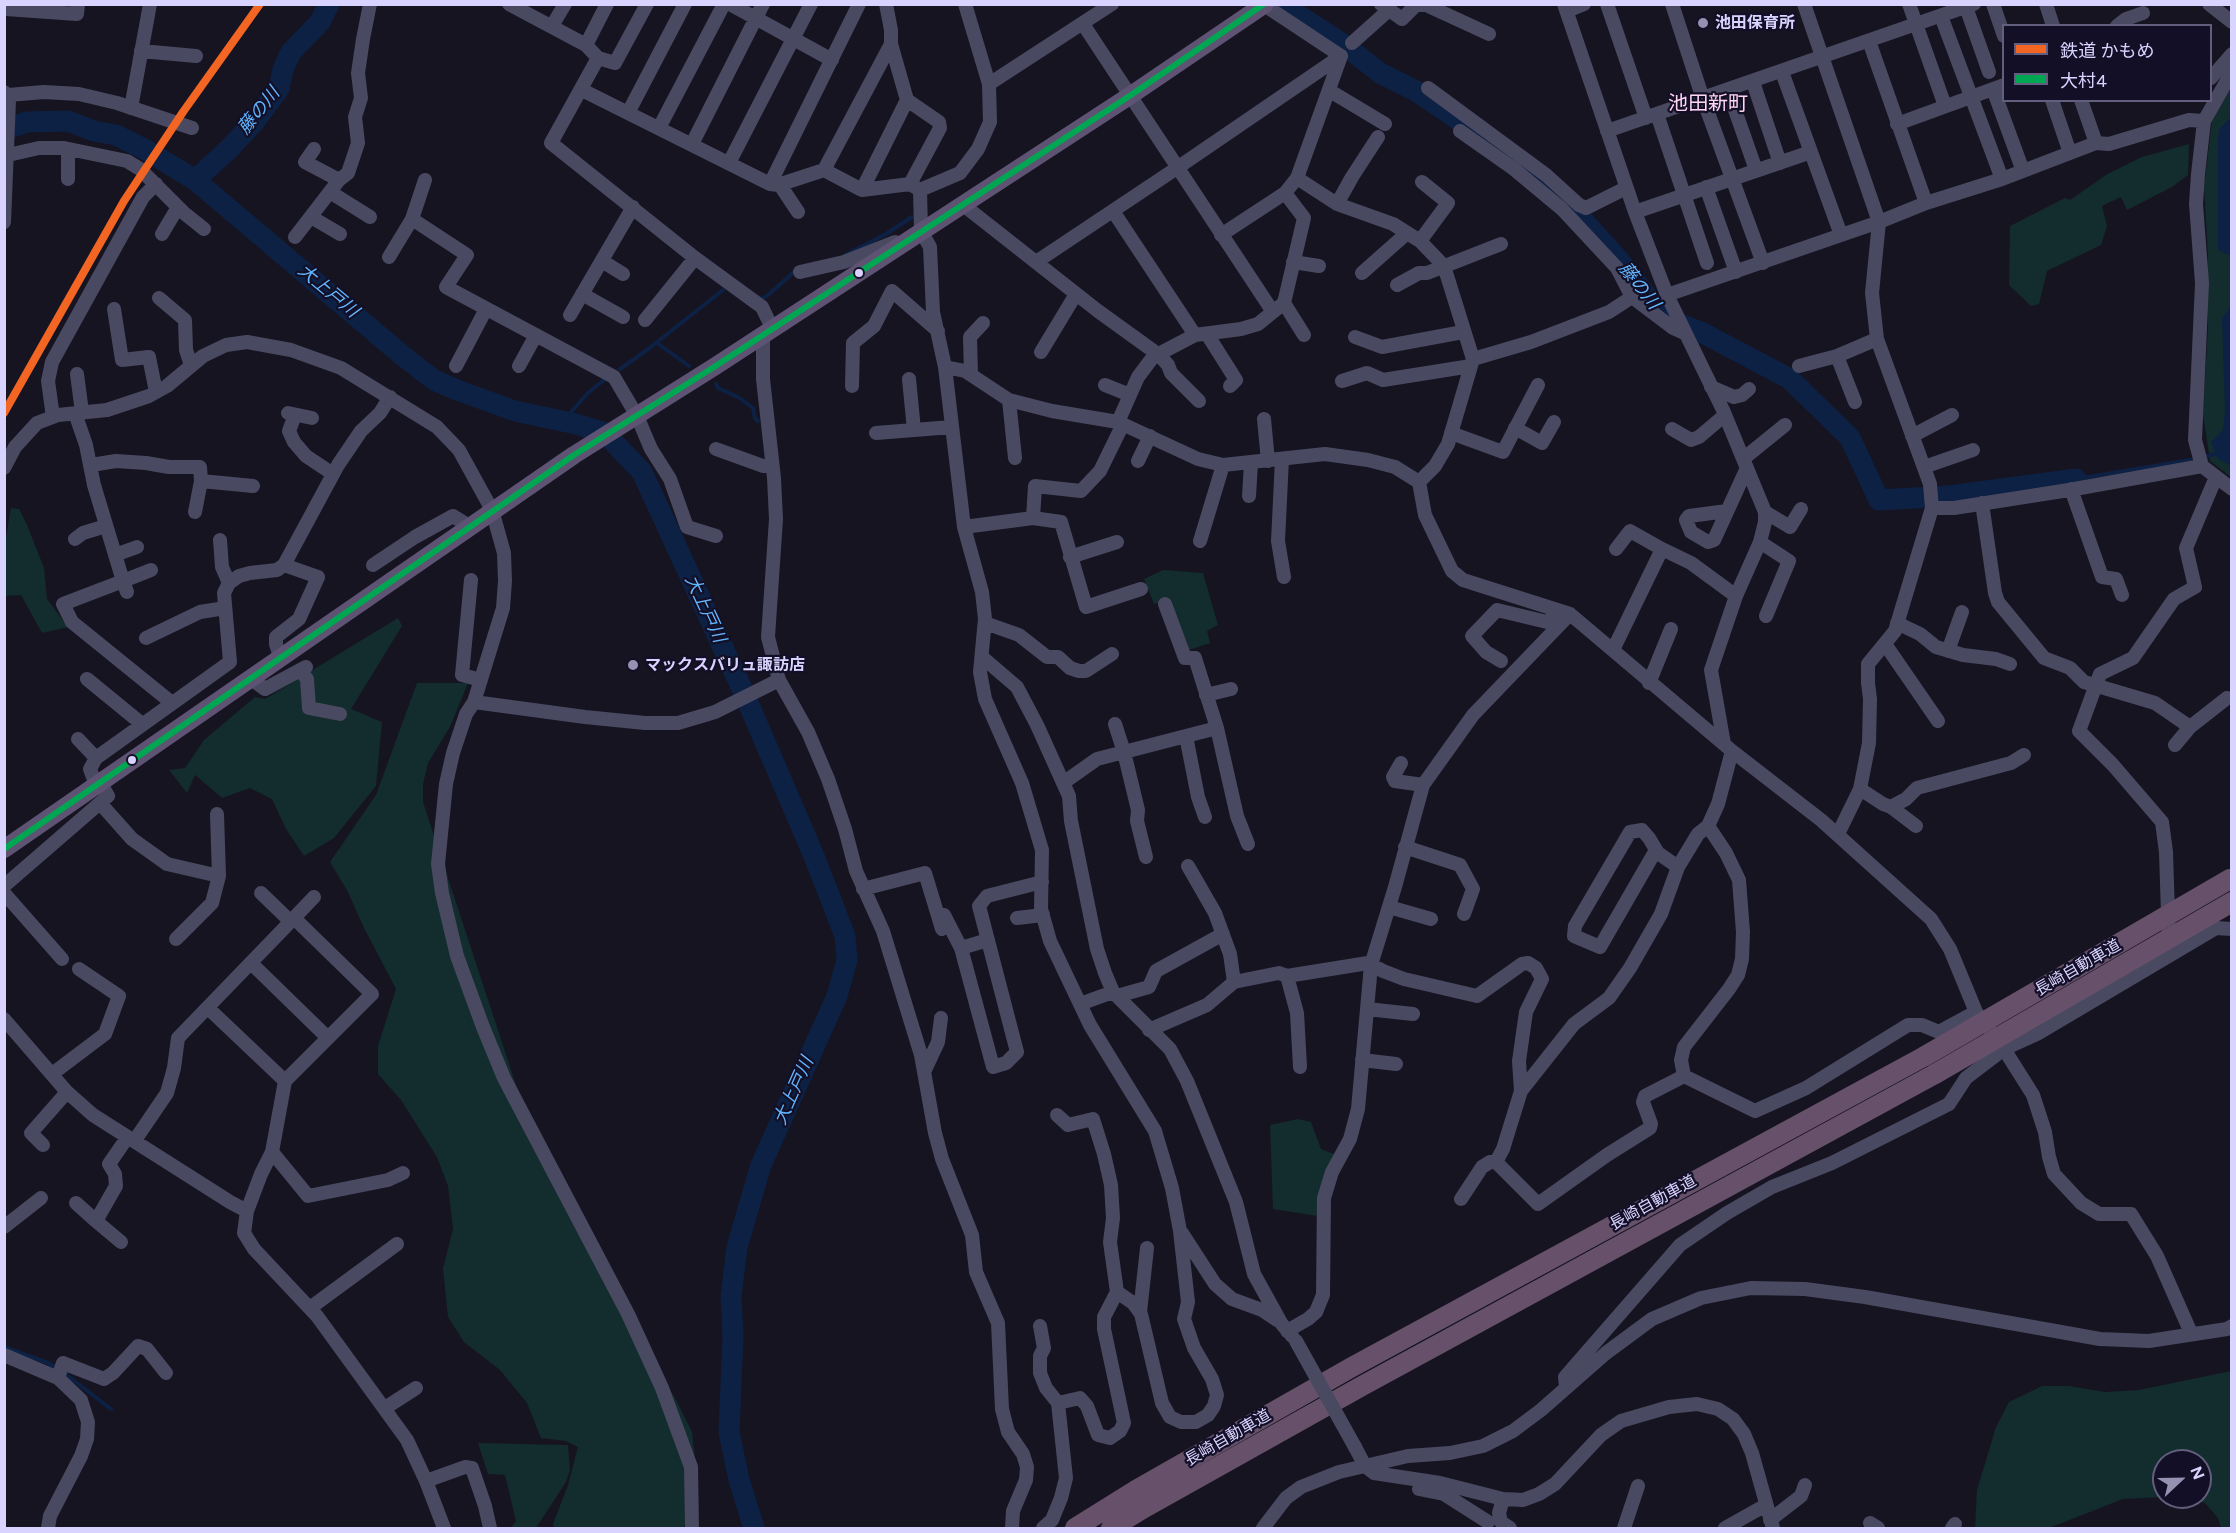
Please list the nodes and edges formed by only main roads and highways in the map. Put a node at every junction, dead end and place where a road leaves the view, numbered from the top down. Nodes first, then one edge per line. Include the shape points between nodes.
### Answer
1 (1260, 6) edge
2 (4, 849) edge
3 (2231, 879) edge
4 (2232, 902) edge
5 (1141, 1498) junction
6 (1075, 1528) edge
7 (1111, 1528) edge

1 - 2 main road via 1131,95 492,510 250,678 99,790
3 - 5 highway, 長崎自動車道, bridge via 1925,1056 1352,1367
4 - 5 highway, 長崎自動車道, bridge via 1935,1074 1383,1375
5 - 6 highway, 長崎自動車道
5 - 7 highway, 長崎自動車道

